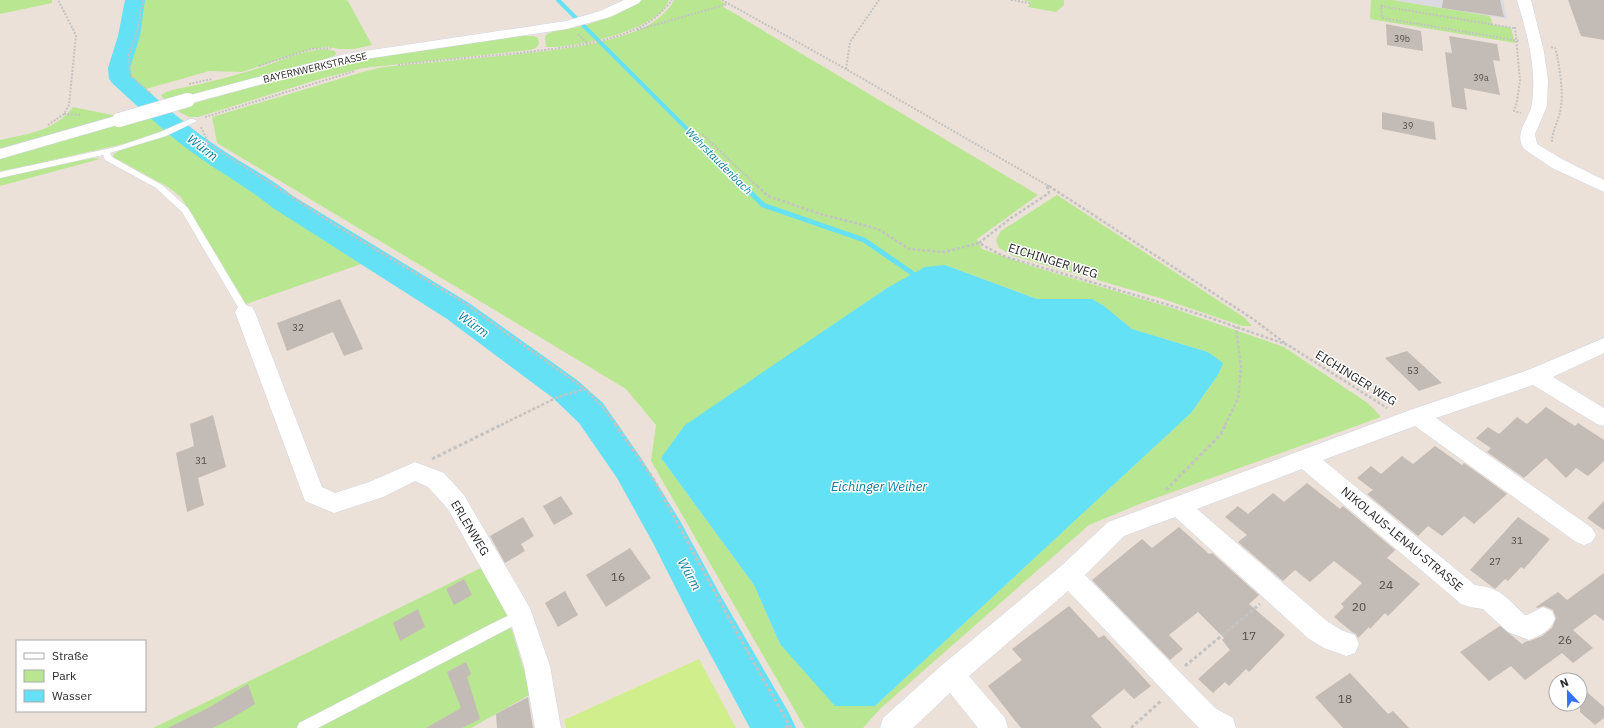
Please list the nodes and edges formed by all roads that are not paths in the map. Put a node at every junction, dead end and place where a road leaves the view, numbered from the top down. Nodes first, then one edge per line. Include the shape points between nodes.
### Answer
1 (634, 0) edge
2 (1524, 0) edge
3 (193, 121) road end
4 (106, 152) junction
5 (0, 154) edge
6 (0, 175) edge
7 (1604, 187) edge
8 (245, 312) joint
9 (1604, 345) edge
10 (1535, 376) junction
11 (1412, 418) junction
12 (1604, 418) edge
13 (1305, 458) junction
14 (1170, 500) junction
15 (1584, 535) dead end
16 (1069, 575) junction
17 (521, 616) junction
18 (1543, 619) dead end
19 (1346, 644) dead end
20 (951, 674) junction
21 (304, 728) edge
22 (548, 728) edge
23 (893, 728) edge
24 (995, 728) edge
25 (1223, 728) edge

1 - 5 street, BAYERNWERKSTRASSE, bridge via 589,19 567,25 345,58
2 - 7 street via 1536,44 1540,89 1536,117 1527,134 1530,146 1558,164
3 - 4 lane via 168,134
4 - 6 lane
4 - 8 lane via 108,158 162,187 185,210
8 - 17 street, ERLENWEG via 313,494 334,503 375,490 415,471 436,480 456,502
9 - 10 street
10 - 11 street
10 - 12 street
11 - 13 street
11 - 15 street
13 - 14 street
13 - 18 street, NIKOLAUS-LENAU-STRASSE via 1470,596 1489,598 1517,624 1529,628
14 - 16 street via 1116,529
14 - 19 street via 1318,630
16 - 20 street
16 - 25 street via 1206,717
17 - 21 lane
17 - 22 street, ERLENWEG via 537,666
20 - 23 street
20 - 24 street

